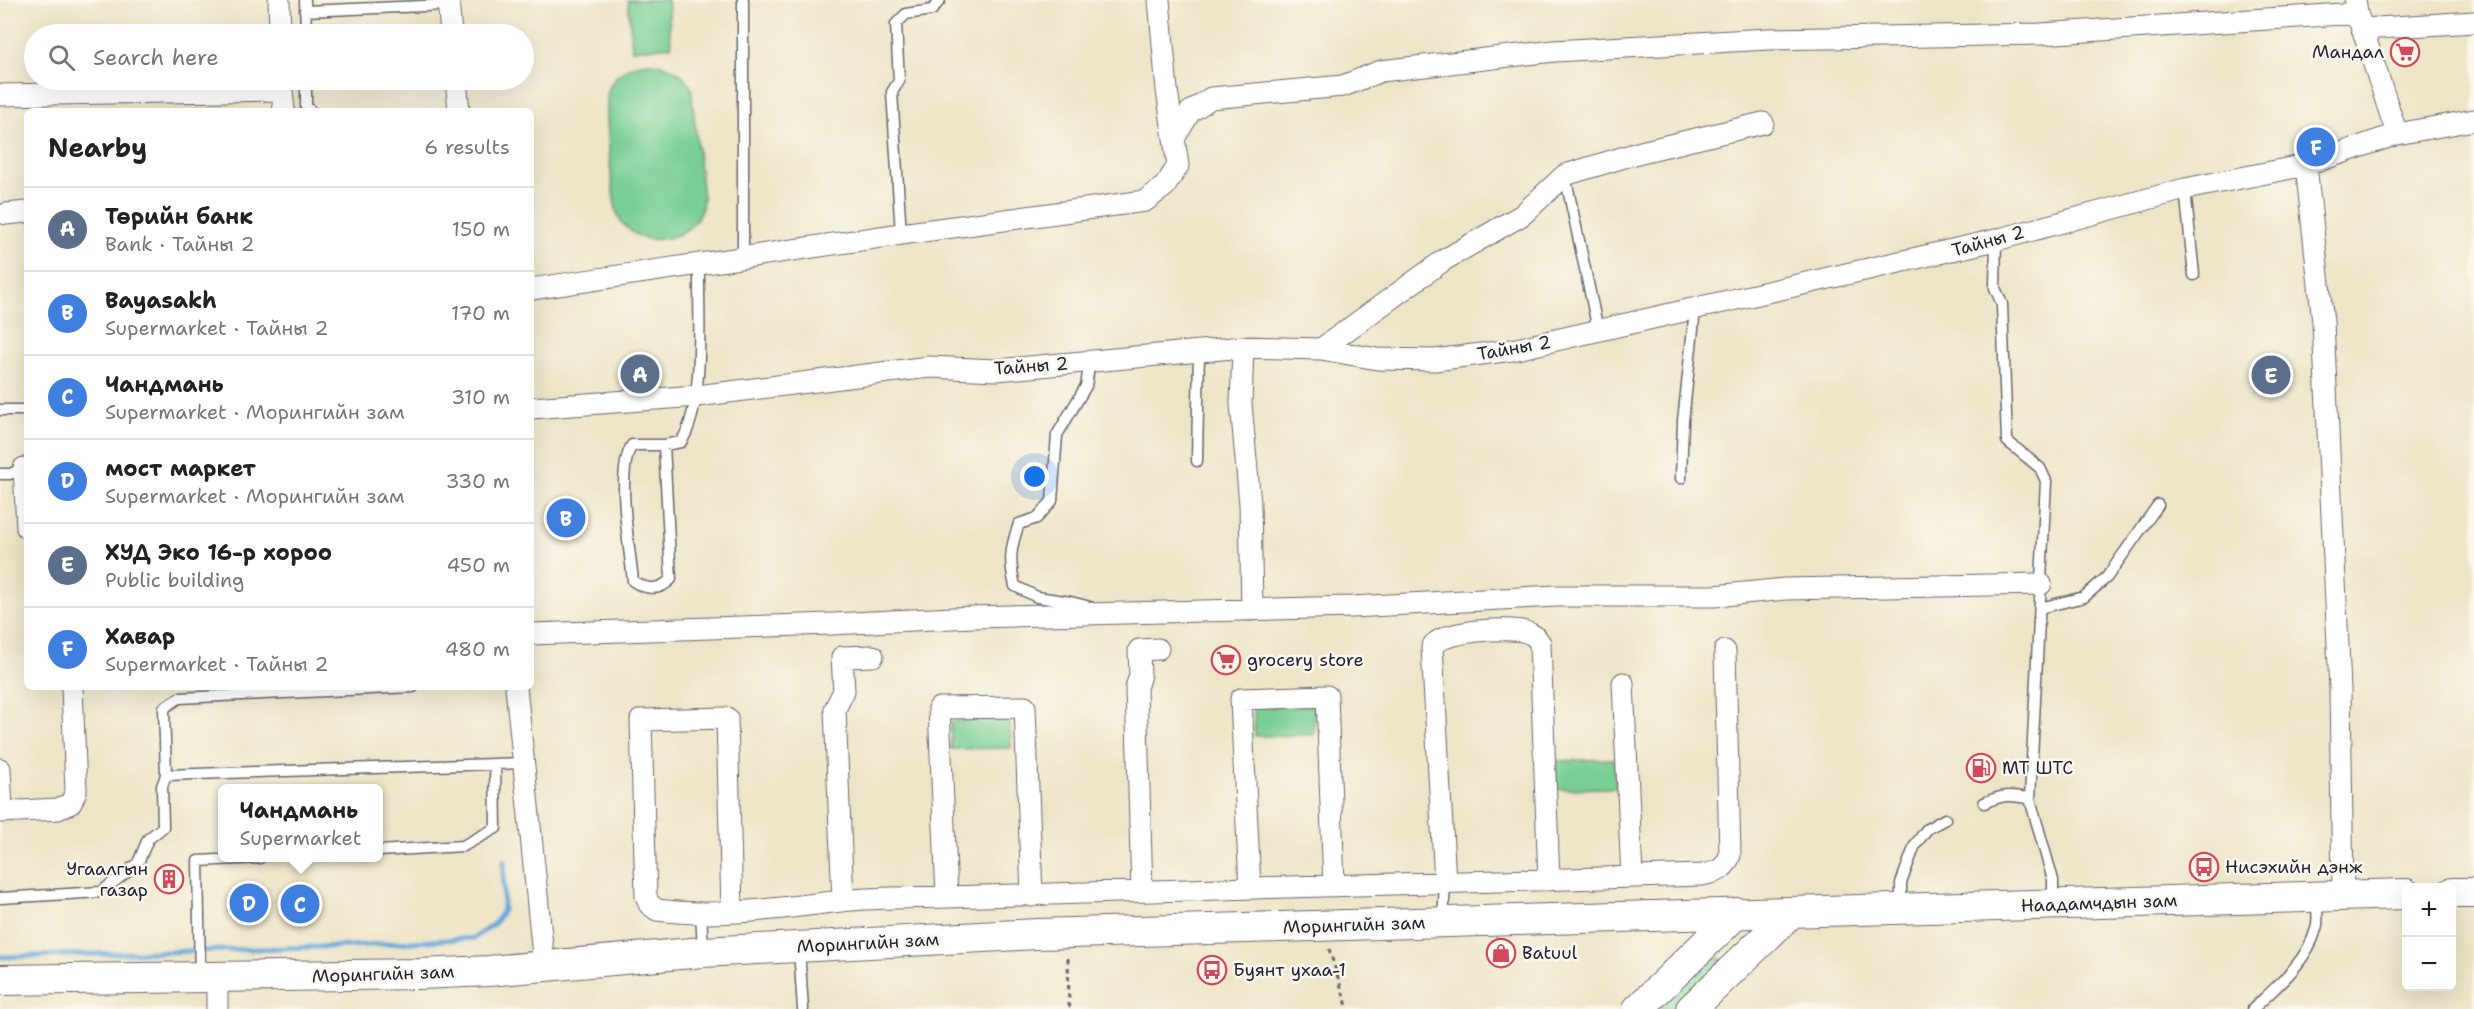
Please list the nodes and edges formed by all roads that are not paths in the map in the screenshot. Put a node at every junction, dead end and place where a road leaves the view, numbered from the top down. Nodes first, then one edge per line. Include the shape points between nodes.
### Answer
1 (279, 0) edge
2 (743, 0) edge
3 (940, 0) edge
4 (1159, 0) edge
5 (448, 2) edge
6 (305, 5) edge
7 (2358, 14) edge
8 (2474, 22) edge
9 (280, 24) edge
10 (306, 24) edge
11 (450, 24) edge
12 (140, 90) edge
13 (282, 90) edge
14 (306, 90) edge
15 (457, 90) edge
16 (0, 95) edge
17 (284, 108) edge
18 (307, 108) edge
19 (459, 108) edge
20 (2474, 120) edge
21 (1763, 123) dead end
22 (2397, 134) junction
23 (1175, 137) junction
24 (2306, 165) junction
25 (1565, 175) junction
26 (2185, 189) junction
27 (24, 212) edge
28 (6, 214) dead end
29 (901, 234) junction
30 (1996, 240) junction
31 (743, 257) junction
32 (699, 265) junction
33 (2194, 275) dead end
34 (534, 289) edge
35 (1695, 310) junction
36 (1598, 330) junction
37 (1244, 347) junction
38 (1321, 348) junction
39 (1199, 351) junction
40 (1090, 361) junction
41 (697, 396) junction
42 (534, 408) edge
43 (0, 410) edge
44 (24, 410) edge
45 (664, 446) junction
46 (1197, 461) dead end
47 (24, 469) edge
48 (0, 474) edge
49 (1681, 478) dead end
50 (2158, 505) dead end
51 (2041, 584) junction
52 (2040, 608) junction
53 (1252, 610) junction
54 (1100, 614) junction
55 (534, 634) edge
56 (1158, 649) dead end
57 (1725, 651) dead end
58 (873, 656) dead end
59 (1623, 683) dead end
60 (72, 690) edge
61 (349, 690) edge
62 (516, 690) edge
63 (524, 763) junction
64 (495, 764) junction
65 (0, 769) edge
66 (166, 775) junction
67 (2030, 799) junction
68 (1984, 803) dead end
69 (1, 812) edge
70 (1945, 819) dead end
71 (383, 851) edge
72 (218, 860) edge
73 (1632, 877) junction
74 (1549, 880) junction
75 (1446, 882) junction
76 (1334, 886) junction
77 (1250, 888) junction
78 (1142, 891) junction
79 (2456, 893) edge
80 (2474, 893) edge
81 (2402, 894) edge
82 (1032, 896) junction
83 (2329, 896) junction
84 (947, 897) junction
85 (0, 898) edge
86 (843, 901) junction
87 (2053, 905) junction
88 (1901, 909) junction
89 (732, 911) junction
90 (701, 912) junction
91 (1791, 913) junction
92 (1737, 914) junction
93 (1443, 922) junction
94 (799, 946) junction
95 (703, 952) junction
96 (544, 965) junction
97 (206, 971) junction
98 (0, 980) edge
99 (217, 1009) edge
100 (803, 1009) edge
101 (1638, 1009) edge
102 (1691, 1009) edge
103 (2253, 1009) edge

1 - 9 street
2 - 31 lane
3 - 29 lane via 932,10 906,14 896,24 899,81 892,92
4 - 23 street
5 - 6 lane
5 - 11 street
6 - 10 lane
7 - 8 street
7 - 22 street
7 - 23 street via 2041,34 1768,39 1554,51 1381,71 1343,86 1211,98 1190,112
12 - 16 street
13 - 17 street
14 - 18 lane
15 - 19 street
20 - 22 street, Тайны 2
21 - 25 street
22 - 24 street, Тайны 2
23 - 29 street via 1178,166 1165,186 1145,201
24 - 26 street, Тайны 2
24 - 83 street via 2320,284 2340,689
25 - 36 lane
25 - 38 street via 1522,215 1444,260
26 - 30 street, Тайны 2
26 - 33 lane
27 - 28 street
29 - 31 street
30 - 35 street, Тайны 2
30 - 51 lane via 1995,288 2002,304 2007,441 2040,468 2046,481
31 - 32 street
32 - 34 street
32 - 41 lane
35 - 36 street, Тайны 2
35 - 49 lane
36 - 38 street, Тайны 2 via 1512,350 1435,360 1377,359
37 - 38 street, Тайны 2
37 - 39 street, Тайны 2
37 - 53 street via 1240,404 1250,504
39 - 40 street, Тайны 2
39 - 46 lane
40 - 41 street, Тайны 2 via 997,370 929,367
40 - 54 lane via 1086,386 1057,435 1052,501 1037,518 1019,524 1011,545 1011,568 1015,586 1037,597 1071,602
41 - 42 street, Тайны 2
41 - 45 lane via 690,429 681,442
43 - 44 lane
45 - 45 lane via 671,579 657,588 642,587 633,582 624,483 626,455 632,446
47 - 48 lane
50 - 52 lane via 2107,577 2084,597
51 - 52 lane
51 - 53 street via 1785,589 1714,596 1556,596
52 - 67 lane
53 - 54 street
54 - 55 street
56 - 78 street via 1139,650 1136,688
57 - 73 street via 1731,843 1727,865 1718,872 1702,875
58 - 86 street via 842,657 844,691 835,709
59 - 73 street
60 - 69 street via 76,791 71,803 58,809
61 - 66 lane via 179,698 164,708
62 - 63 street
63 - 64 lane
63 - 96 street
64 - 66 lane
64 - 71 lane via 496,828 463,846
65 - 69 street
66 - 85 lane via 162,786 163,827 148,839 138,863 101,892
67 - 68 lane via 2011,794
67 - 87 lane via 2053,880
70 - 88 lane via 1927,830 1916,845 1901,883
72 - 97 lane via 198,861 200,942
73 - 74 street
74 - 75 street
74 - 75 street via 1540,643 1528,632 1506,631 1444,637 1432,647
75 - 76 street
75 - 93 lane
76 - 77 street
76 - 77 street via 1327,696 1317,696 1241,699
77 - 78 street
78 - 82 street
79 - 80 main road
81 - 83 main road, Наадамчдын зам
82 - 84 street
82 - 84 street via 1025,706 939,708
83 - 87 main road, Наадамчдын зам
83 - 103 lane via 2308,949
84 - 86 street
86 - 89 street
87 - 88 main road, Наадамчдын зам
88 - 91 main road, Наадамчдын зам
89 - 90 street
89 - 90 street via 727,718 641,720 646,896 657,910
90 - 95 lane
91 - 92 main road, Морингийн зам
91 - 102 main road
92 - 93 main road, Морингийн зам
92 - 101 main road
93 - 94 main road, Морингийн зам
94 - 95 main road, Морингийн зам
94 - 100 lane
95 - 96 main road, Морингийн зам
96 - 97 main road, Морингийн зам via 419,974
97 - 98 main road, Морингийн зам
97 - 99 street

